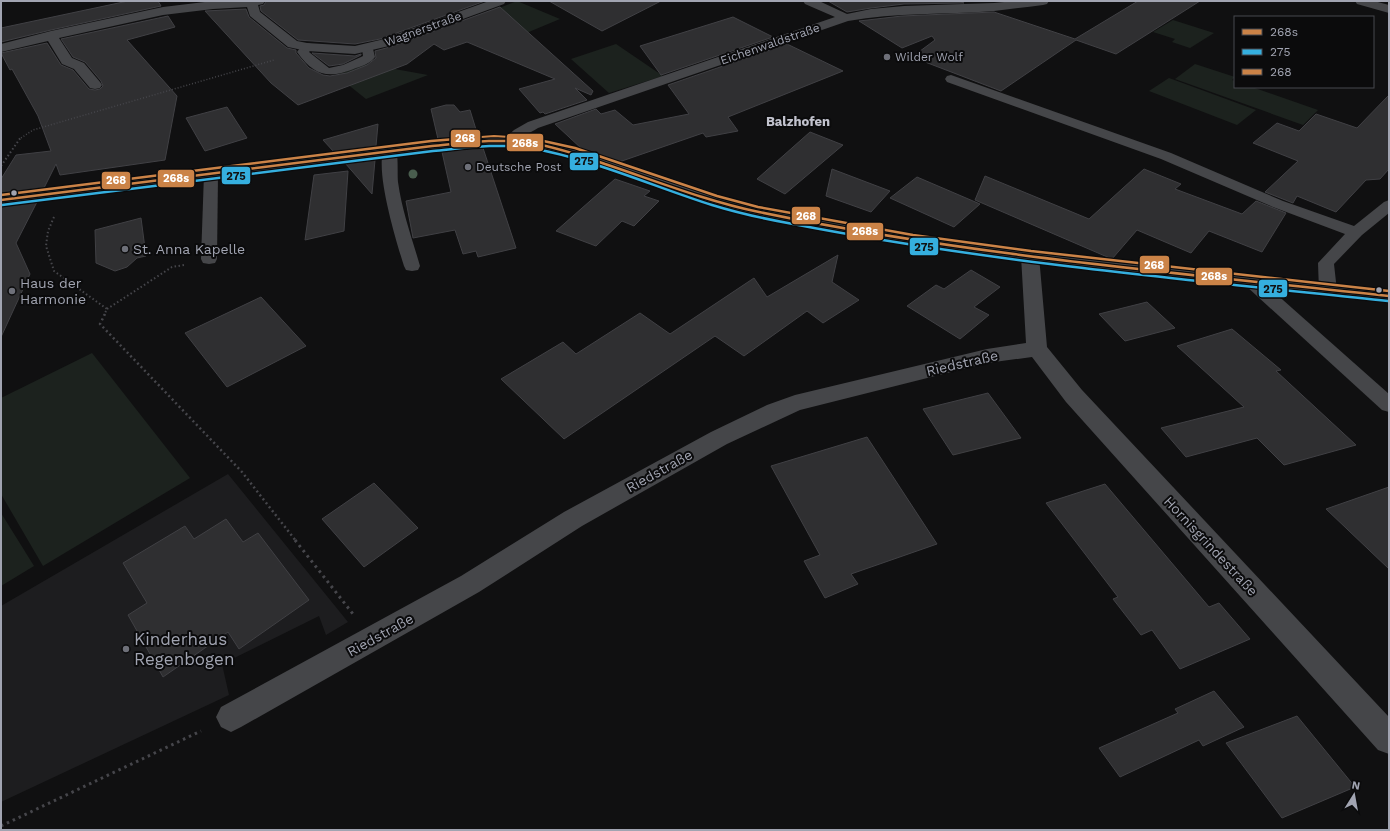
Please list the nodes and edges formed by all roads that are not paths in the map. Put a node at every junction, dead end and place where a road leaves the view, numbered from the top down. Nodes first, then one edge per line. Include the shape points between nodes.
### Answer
1 (500, 1) edge
2 (809, 1) edge
3 (1043, 1) edge
4 (1361, 1) edge
5 (256, 2) edge
6 (1389, 9) edge
7 (845, 18) junction
8 (51, 35) junction
9 (1, 48) edge
10 (368, 48) junction
11 (305, 49) junction
12 (950, 79) dead end
13 (95, 85) dead end
14 (510, 141) junction
15 (390, 151) junction
16 (211, 174) junction
17 (1, 200) edge
18 (1389, 205) edge
19 (1356, 232) junction
20 (1030, 256) junction
21 (209, 259) road end
22 (412, 266) dead end
23 (1250, 281) junction
24 (1328, 290) junction
25 (1389, 296) edge
26 (1037, 349) junction
27 (1389, 405) edge
28 (231, 717) road end
29 (1389, 739) edge

1 - 10 street, Wagnerstraße
2 - 7 street
3 - 7 street, Eichenwaldstraße via 994,7 904,10
4 - 6 street
5 - 8 street via 163,11
5 - 11 street, Wagnerstraße via 254,13 293,44
7 - 14 street, Eichenwaldstraße via 533,125
8 - 9 street
8 - 13 street via 67,61 79,66
10 - 11 street, Wagnerstraße
10 - 11 lane, Wagnerstraße via 369,57 364,61 332,71 325,71
12 - 19 lane via 1166,156 1278,204
14 - 15 street
14 - 20 street via 542,145 573,153 683,191 757,212 868,233
15 - 16 street
15 - 22 lane via 389,172 393,196
16 - 17 street
16 - 21 lane
18 - 19 lane
19 - 24 lane via 1326,263
20 - 23 street
20 - 26 street
23 - 24 street
23 - 27 lane
24 - 25 street
26 - 28 street, Riedstraße via 987,356 775,410 573,519 470,584
26 - 29 street, Hornisgrindestraße via 1074,396

